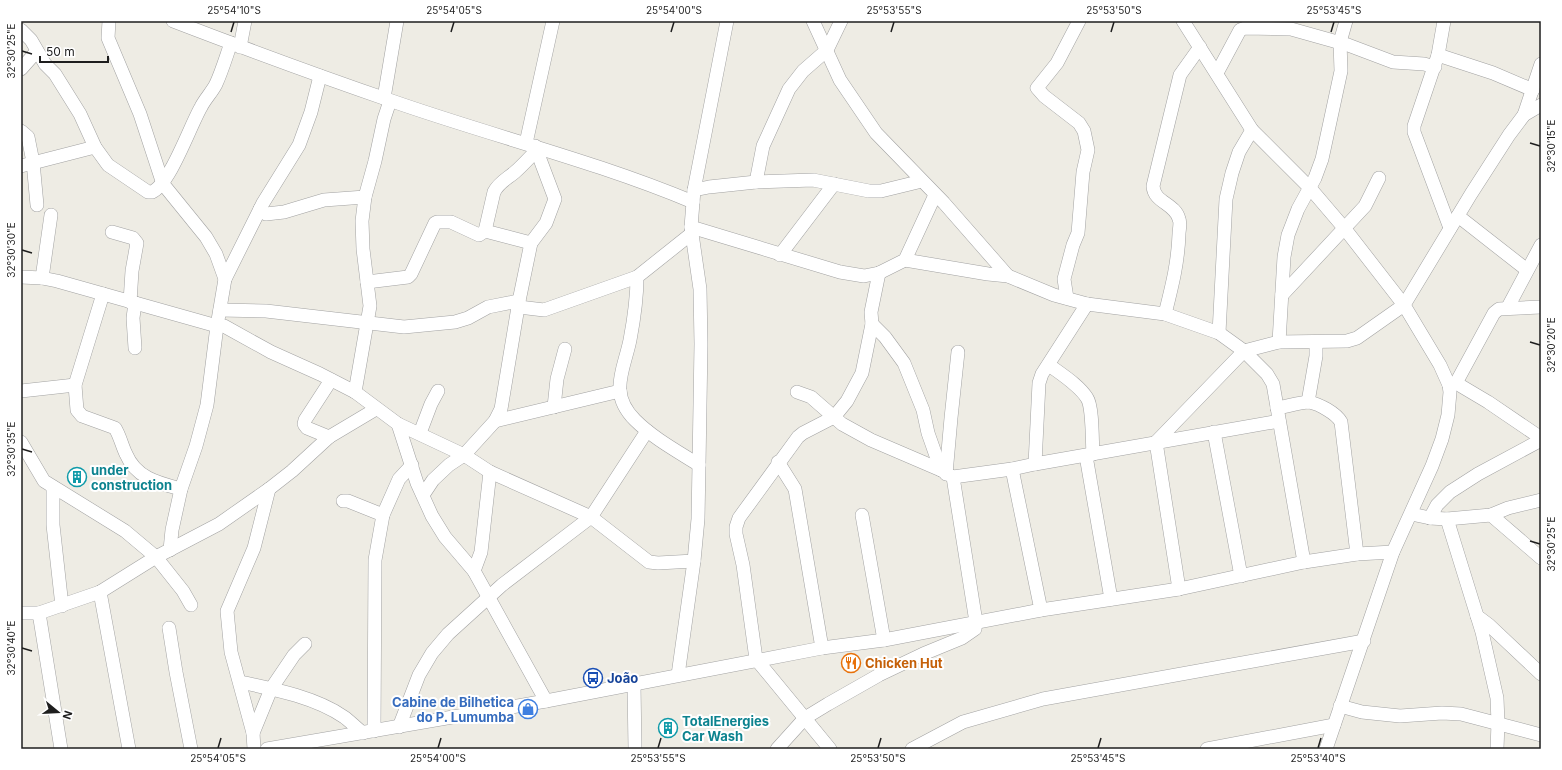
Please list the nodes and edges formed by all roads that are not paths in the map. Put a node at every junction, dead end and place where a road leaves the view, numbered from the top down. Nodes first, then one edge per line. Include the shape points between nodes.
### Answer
1 (109, 21) edge
2 (173, 21) edge
3 (245, 21) edge
4 (397, 21) edge
5 (553, 21) edge
6 (727, 21) edge
7 (813, 21) edge
8 (841, 21) edge
9 (1079, 21) edge
10 (1183, 21) edge
11 (1346, 21) edge
12 (1444, 21) edge
13 (21, 30) edge
14 (1340, 42) junction
15 (236, 45) junction
16 (1200, 47) junction
17 (827, 50) junction
18 (37, 51) junction
19 (1437, 61) junction
20 (1541, 64) edge
21 (21, 69) edge
22 (1217, 73) junction
23 (320, 76) junction
24 (1532, 90) junction
25 (387, 99) junction
26 (1541, 105) edge
27 (1524, 116) junction
28 (1252, 130) junction
29 (21, 131) edge
30 (95, 147) junction
31 (533, 147) junction
32 (27, 164) edge
33 (1379, 178) dead end
34 (922, 181) junction
35 (756, 182) junction
36 (163, 184) junction
37 (834, 184) junction
38 (1310, 188) junction
39 (935, 195) junction
40 (694, 196) junction
41 (365, 197) junction
42 (37, 205) dead end
43 (260, 209) junction
44 (51, 215) dead end
45 (1458, 216) junction
46 (1450, 228) junction
47 (1345, 229) junction
48 (691, 230) junction
49 (112, 232) dead end
50 (485, 232) junction
51 (531, 243) junction
52 (1541, 245) edge
53 (780, 255) junction
54 (905, 260) junction
55 (1527, 270) junction
56 (879, 273) junction
57 (1008, 276) junction
58 (21, 277) edge
59 (637, 277) junction
60 (42, 278) junction
61 (225, 278) junction
62 (367, 282) junction
63 (103, 294) junction
64 (1282, 295) junction
65 (1067, 298) junction
66 (132, 303) junction
67 (519, 304) junction
68 (1087, 304) junction
69 (1404, 305) junction
70 (1508, 307) junction
71 (1541, 307) edge
72 (220, 310) junction
73 (1165, 314) junction
74 (367, 324) junction
75 (872, 324) junction
76 (217, 326) junction
77 (1220, 333) junction
78 (1279, 342) junction
79 (1316, 342) junction
80 (135, 348) dead end
81 (565, 349) dead end
82 (1244, 351) junction
83 (958, 352) dead end
84 (1049, 365) junction
85 (331, 380) junction
86 (1452, 384) junction
87 (75, 385) junction
88 (438, 391) dead end
89 (620, 391) junction
90 (21, 392) edge
91 (355, 392) junction
92 (797, 392) dead end
93 (1308, 402) junction
94 (554, 407) junction
95 (376, 409) junction
96 (1278, 415) junction
97 (834, 418) junction
98 (495, 421) junction
99 (398, 424) junction
100 (647, 431) junction
101 (1214, 432) junction
102 (420, 433) junction
103 (329, 437) junction
104 (1541, 439) edge
105 (21, 442) edge
106 (1156, 442) junction
107 (464, 455) junction
108 (1090, 455) junction
109 (778, 462) junction
110 (1035, 464) junction
111 (412, 465) junction
112 (699, 465) junction
113 (1012, 469) junction
114 (490, 472) junction
115 (947, 474) junction
116 (53, 487) junction
117 (181, 489) junction
118 (269, 489) junction
119 (423, 496) junction
120 (1541, 500) edge
121 (343, 501) dead end
122 (1411, 514) junction
123 (383, 515) junction
124 (862, 515) dead end
125 (1491, 515) junction
126 (591, 517) junction
127 (1430, 518) junction
128 (1447, 519) junction
129 (170, 550) junction
130 (1393, 552) junction
131 (1357, 554) junction
132 (156, 557) junction
133 (1541, 558) edge
134 (694, 561) junction
135 (1304, 562) junction
136 (474, 571) junction
137 (1241, 576) junction
138 (1179, 589) junction
139 (100, 592) junction
140 (488, 596) junction
141 (1111, 599) junction
142 (191, 605) dead end
143 (62, 606) junction
144 (1041, 610) junction
145 (39, 612) junction
146 (21, 613) edge
147 (1477, 616) junction
148 (976, 622) junction
149 (169, 628) dead end
150 (884, 640) junction
151 (1364, 641) junction
152 (305, 644) dead end
153 (822, 648) junction
154 (756, 659) junction
155 (1541, 674) edge
156 (678, 675) junction
157 (240, 682) junction
158 (634, 685) junction
159 (271, 689) junction
160 (546, 701) junction
161 (1340, 706) junction
162 (805, 718) junction
163 (1498, 723) junction
164 (1334, 725) junction
165 (399, 727) junction
166 (254, 732) junction
167 (368, 732) junction
168 (1541, 735) edge
169 (61, 749) edge
170 (129, 749) edge
171 (191, 749) edge
172 (254, 749) edge
173 (267, 749) edge
174 (636, 749) edge
175 (776, 749) edge
176 (830, 749) edge
177 (912, 749) edge
178 (1207, 749) edge
179 (1326, 749) edge
180 (1497, 749) edge

1 - 36 street via 108,38 140,114
2 - 15 street
3 - 15 street
4 - 25 street
5 - 31 street
6 - 40 street
7 - 17 street
8 - 17 street
9 - 65 street via 1057,63 1037,88 1080,123 1088,150 1083,172 1078,233 1064,279
10 - 16 street
11 - 14 street
12 - 19 street
13 - 18 street
14 - 19 street via 1392,62 1424,64
14 - 22 street via 1292,29 1245,28 1240,30
14 - 38 street via 1341,72 1322,159
15 - 23 street
15 - 36 street via 198,112
16 - 22 street
16 - 73 street via 1180,75 1153,186 1155,196 1174,210 1179,219 1177,268
17 - 34 street via 840,80 876,134
17 - 35 street via 803,71 789,89 763,146
18 - 21 street
18 - 30 street via 80,114
19 - 24 street via 1493,73
19 - 46 street via 1414,132
20 - 24 street
22 - 28 street
23 - 25 street
23 - 43 street via 312,112 299,145
24 - 27 street
25 - 31 street
25 - 41 street
26 - 27 street
27 - 45 street via 1509,135
28 - 38 street
28 - 77 street via 1232,173 1226,199
29 - 32 street via 28,136
30 - 32 street
30 - 36 street via 108,165 148,192
31 - 40 street
31 - 50 street via 515,172 497,186
31 - 51 street via 555,199 546,223
32 - 42 street
33 - 47 street via 1366,206
34 - 37 street via 881,191
34 - 39 street
35 - 37 street via 813,180
35 - 40 street via 709,187
36 - 61 street via 206,237
37 - 53 street
38 - 47 street
38 - 64 street via 1288,235
39 - 54 street
39 - 57 street
40 - 48 street
41 - 43 street via 324,200 268,214
41 - 62 street via 362,235
43 - 61 street
44 - 60 street
45 - 46 street
45 - 55 street
46 - 69 street
47 - 64 street
47 - 69 street
48 - 53 street
48 - 59 street
48 - 112 street via 700,289 702,344
49 - 66 street via 133,238 137,243 132,271
50 - 51 street
50 - 62 street via 479,235 451,222 437,222 408,277
51 - 67 street
52 - 55 street
53 - 56 street via 840,272 864,276
54 - 56 street
54 - 57 street
55 - 70 street
56 - 75 street via 871,312
57 - 65 street
58 - 60 street
59 - 67 street via 544,310
59 - 89 street via 635,310 620,376
60 - 63 street
61 - 72 street
62 - 74 street via 370,306
63 - 66 street
63 - 87 street
64 - 78 street
65 - 68 street
66 - 76 street
66 - 80 street
67 - 74 street via 488,307 455,322 404,327
67 - 98 street via 501,409
68 - 73 street
68 - 84 street
69 - 79 street via 1357,338 1347,341
69 - 86 street
70 - 71 street
70 - 86 street via 1494,313
72 - 74 street via 266,311
72 - 76 street
73 - 77 street
74 - 91 street
75 - 97 street via 862,373 847,401
75 - 115 street via 904,363 923,410 928,433
76 - 85 street via 224,326 271,352
76 - 117 street via 207,405
77 - 82 street
78 - 79 street
78 - 82 street
79 - 93 street
81 - 94 street via 557,379
82 - 96 street via 1268,374 1273,384
82 - 106 street
83 - 115 street
84 - 108 street via 1081,390 1088,399
84 - 110 street via 1039,383
85 - 91 street
85 - 103 street via 304,424 306,428
86 - 104 street via 1488,402
86 - 122 street via 1442,439
87 - 90 street
87 - 117 street via 77,410 82,416 115,428 126,455 136,470 156,483
88 - 102 street
89 - 94 street
89 - 100 street via 622,403
91 - 95 street
92 - 97 street via 811,397
93 - 96 street
93 - 131 street via 1332,411 1341,422
94 - 98 street
95 - 99 street
95 - 103 street
96 - 101 street
96 - 135 street
97 - 109 street via 803,433
97 - 115 street via 871,440
98 - 107 street
99 - 102 street
99 - 111 street
100 - 112 street
100 - 126 street
101 - 106 street
101 - 137 street
102 - 107 street
103 - 118 street
104 - 127 street via 1450,492 1437,505
105 - 116 street via 44,481
106 - 108 street
106 - 138 street
107 - 114 street
107 - 119 street via 433,480
108 - 110 street
108 - 141 street
109 - 153 street via 795,489
109 - 154 street via 739,518 736,527 744,566
110 - 113 street
111 - 119 street
111 - 123 street via 399,479
112 - 134 street
113 - 115 street
113 - 144 street
114 - 126 street
114 - 136 street via 481,552
115 - 148 street
116 - 132 street via 125,531
116 - 143 street via 53,525
117 - 129 street
118 - 129 street via 219,524
118 - 157 street via 254,548 227,611 231,652
119 - 136 street via 445,537
120 - 125 street
121 - 123 street
122 - 127 street
122 - 130 street
123 - 167 street via 375,560
124 - 150 street
125 - 128 street
125 - 133 street
126 - 134 street via 649,562
126 - 140 street
127 - 128 street
128 - 147 street
129 - 132 street
130 - 131 street
130 - 151 street
131 - 135 street
132 - 139 street
132 - 142 street
134 - 156 street
135 - 137 street
136 - 140 street
137 - 138 street
138 - 141 street
139 - 143 street
139 - 170 street
140 - 160 street
140 - 165 street via 432,653 419,675
141 - 144 street
143 - 145 street
144 - 148 street
145 - 146 street
145 - 169 street
147 - 155 street
147 - 163 street via 1496,698
148 - 150 street
148 - 162 street via 975,629 962,638 879,675
149 - 171 street
150 - 153 street
151 - 161 street
151 - 177 street via 1043,699 963,722
152 - 159 street via 294,655
153 - 154 street
154 - 156 street
154 - 162 street
156 - 158 street
157 - 159 street
157 - 166 street
158 - 160 street
158 - 174 street
159 - 166 street
159 - 167 street via 317,703
160 - 165 street
161 - 163 street via 1362,712 1400,716 1442,712 1461,714
161 - 164 street
162 - 175 street
162 - 176 street
163 - 168 street
163 - 180 street
164 - 178 street
164 - 179 street
165 - 167 street
166 - 172 street
167 - 173 street

